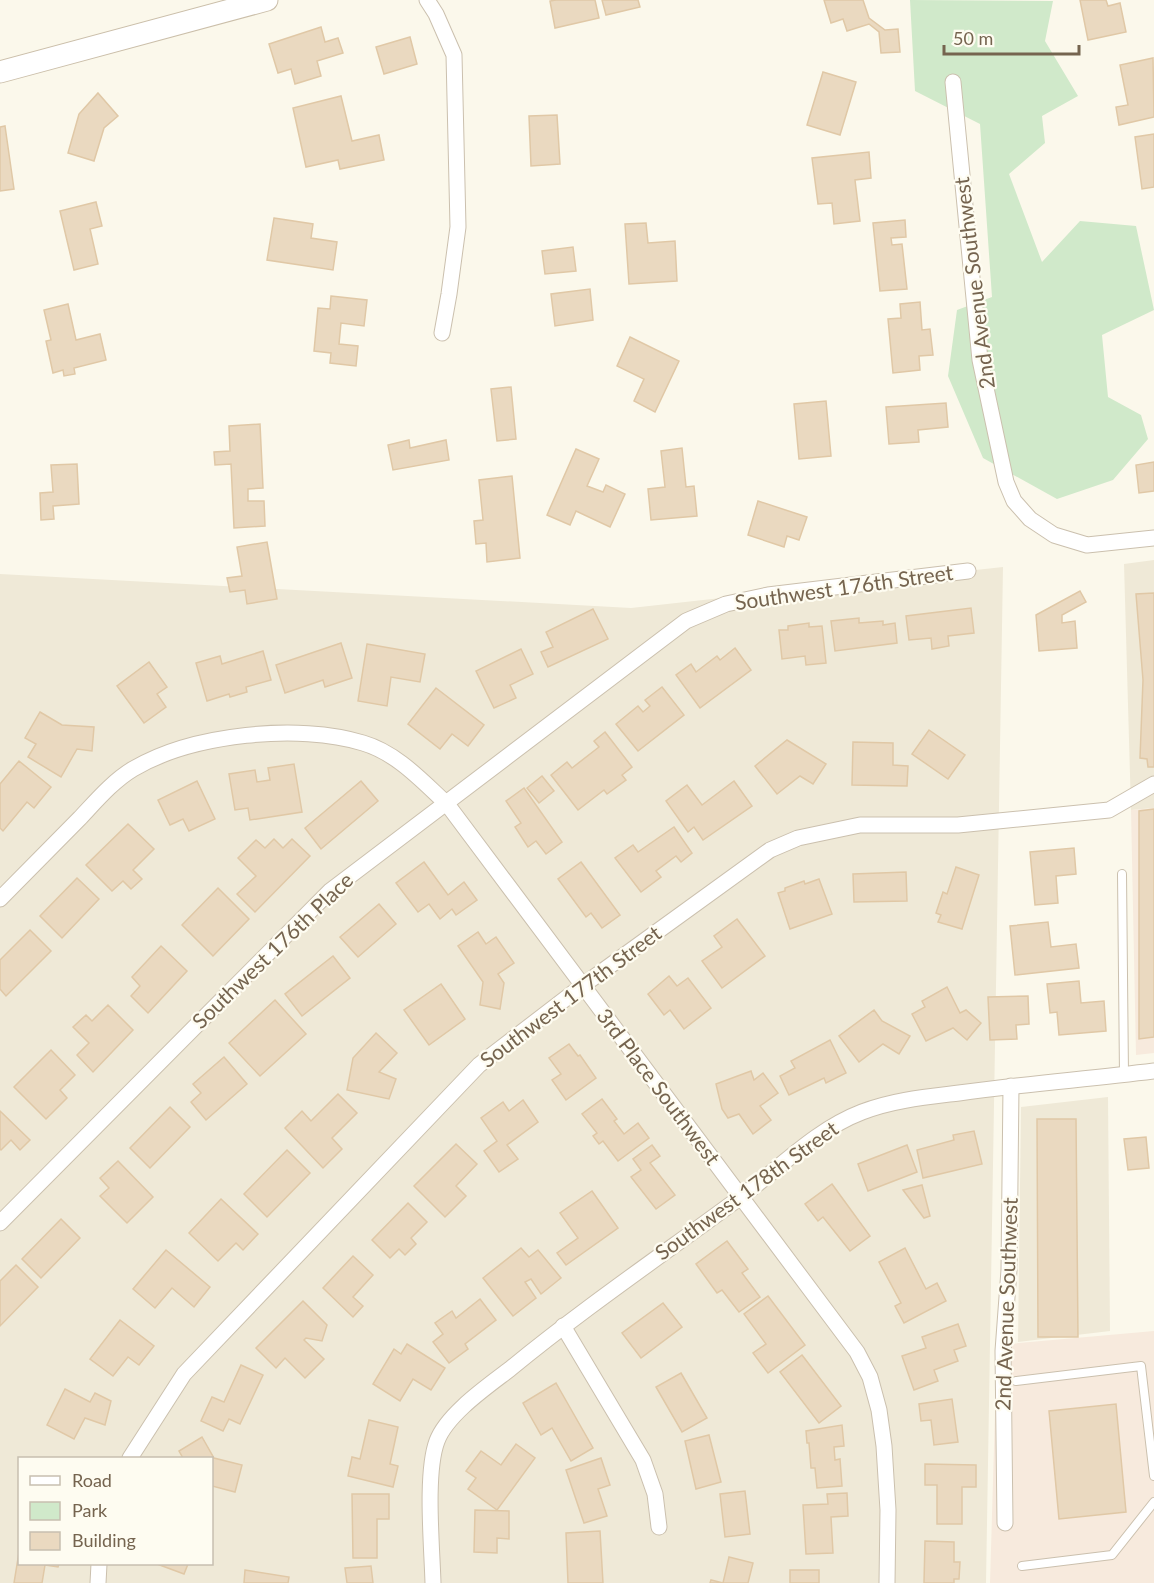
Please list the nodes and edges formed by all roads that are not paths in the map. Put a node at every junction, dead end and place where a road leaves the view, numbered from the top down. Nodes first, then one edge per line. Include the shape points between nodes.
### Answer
1 (267, 0) edge
2 (427, 0) edge
3 (0, 72) edge
4 (953, 82) dead end
5 (442, 333) dead end
6 (1154, 538) edge
7 (968, 571) dead end
8 (686, 621) joint
9 (1154, 784) edge
10 (447, 804) junction
11 (1122, 874) dead end
12 (0, 899) edge
13 (582, 986) junction
14 (1154, 1071) edge
15 (1125, 1075) junction
16 (1011, 1086) junction
17 (741, 1197) junction
18 (0, 1223) edge
19 (563, 1326) junction
20 (1016, 1381) dead end
21 (1152, 1445) edge
22 (131, 1457) edge
23 (1154, 1476) edge
24 (1154, 1502) edge
25 (1005, 1523) dead end
26 (659, 1527) dead end
27 (99, 1565) edge
28 (1022, 1566) dead end
29 (98, 1583) edge
30 (433, 1583) edge
31 (887, 1583) edge

1 - 3 street
2 - 5 street via 454,55 458,226
4 - 6 street, 2nd Avenue Southwest via 980,360 1006,483 1014,501 1030,519 1054,535 1087,544
7 - 8 street, Southwest 176th Street via 768,595 726,604
8 - 10 street, Southwest 176th Place
9 - 13 street, Southwest 177th Street via 1109,810 958,825 860,825 798,838 771,850
10 - 12 street, 3rd Place Southwest via 410,769 365,743 294,733 204,742 133,769 110,787
10 - 13 street, 3rd Place Southwest
10 - 18 street, Southwest 176th Place via 330,891
11 - 15 lane
13 - 17 street, 3rd Place Southwest
13 - 22 street, Southwest 177th Street via 478,1065 184,1374
14 - 15 street, Southwest 178th Street
15 - 16 street, Southwest 178th Street
16 - 17 street, Southwest 178th Street via 902,1100 863,1111 831,1126
16 - 25 street, 2nd Avenue Southwest via 1009,1270 1003,1351
17 - 19 street, Southwest 178th Street
17 - 31 street, 3rd Place Southwest via 856,1352 870,1377 884,1446
19 - 26 street via 644,1460 656,1494
19 - 30 street, Southwest 178th Street via 467,1403 437,1440 431,1481
20 - 21 lane via 1141,1366
21 - 23 lane
24 - 28 lane via 1112,1555
27 - 29 street

